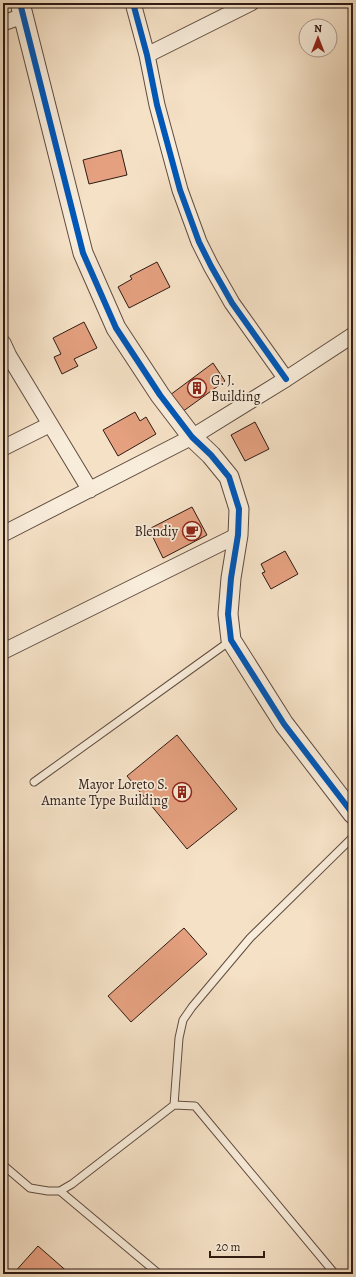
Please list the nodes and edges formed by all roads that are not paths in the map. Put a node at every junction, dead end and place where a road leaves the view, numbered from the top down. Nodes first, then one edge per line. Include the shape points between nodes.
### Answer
1 (133, 3) edge
2 (251, 3) edge
3 (22, 9) edge
4 (3, 23) edge
5 (146, 55) junction
6 (353, 335) edge
7 (5, 353) edge
8 (286, 379) junction
9 (50, 425) junction
10 (192, 437) junction
11 (3, 448) edge
12 (90, 490) junction
13 (3, 534) edge
14 (238, 535) junction
15 (231, 640) junction
16 (4, 651) dead end
17 (34, 782) dead end
18 (353, 814) edge
19 (353, 837) edge
20 (174, 1105) junction
21 (3, 1165) edge
22 (60, 1190) junction
23 (159, 1274) edge
24 (335, 1274) edge

1 - 5 street
2 - 5 street
3 - 4 street
3 - 10 street via 83,253 116,328 160,395
5 - 8 street via 180,190 199,242 232,303
6 - 8 street
7 - 9 street
8 - 10 street
9 - 11 street
9 - 12 street
10 - 12 street
10 - 14 street via 229,477 238,509
12 - 13 street
14 - 15 street via 228,614
14 - 16 street
15 - 17 lane
15 - 18 street via 284,724
19 - 20 lane via 250,938 183,1020 179,1038
20 - 22 lane via 72,1184
20 - 24 lane via 195,1106
21 - 22 lane via 30,1188
22 - 23 lane

